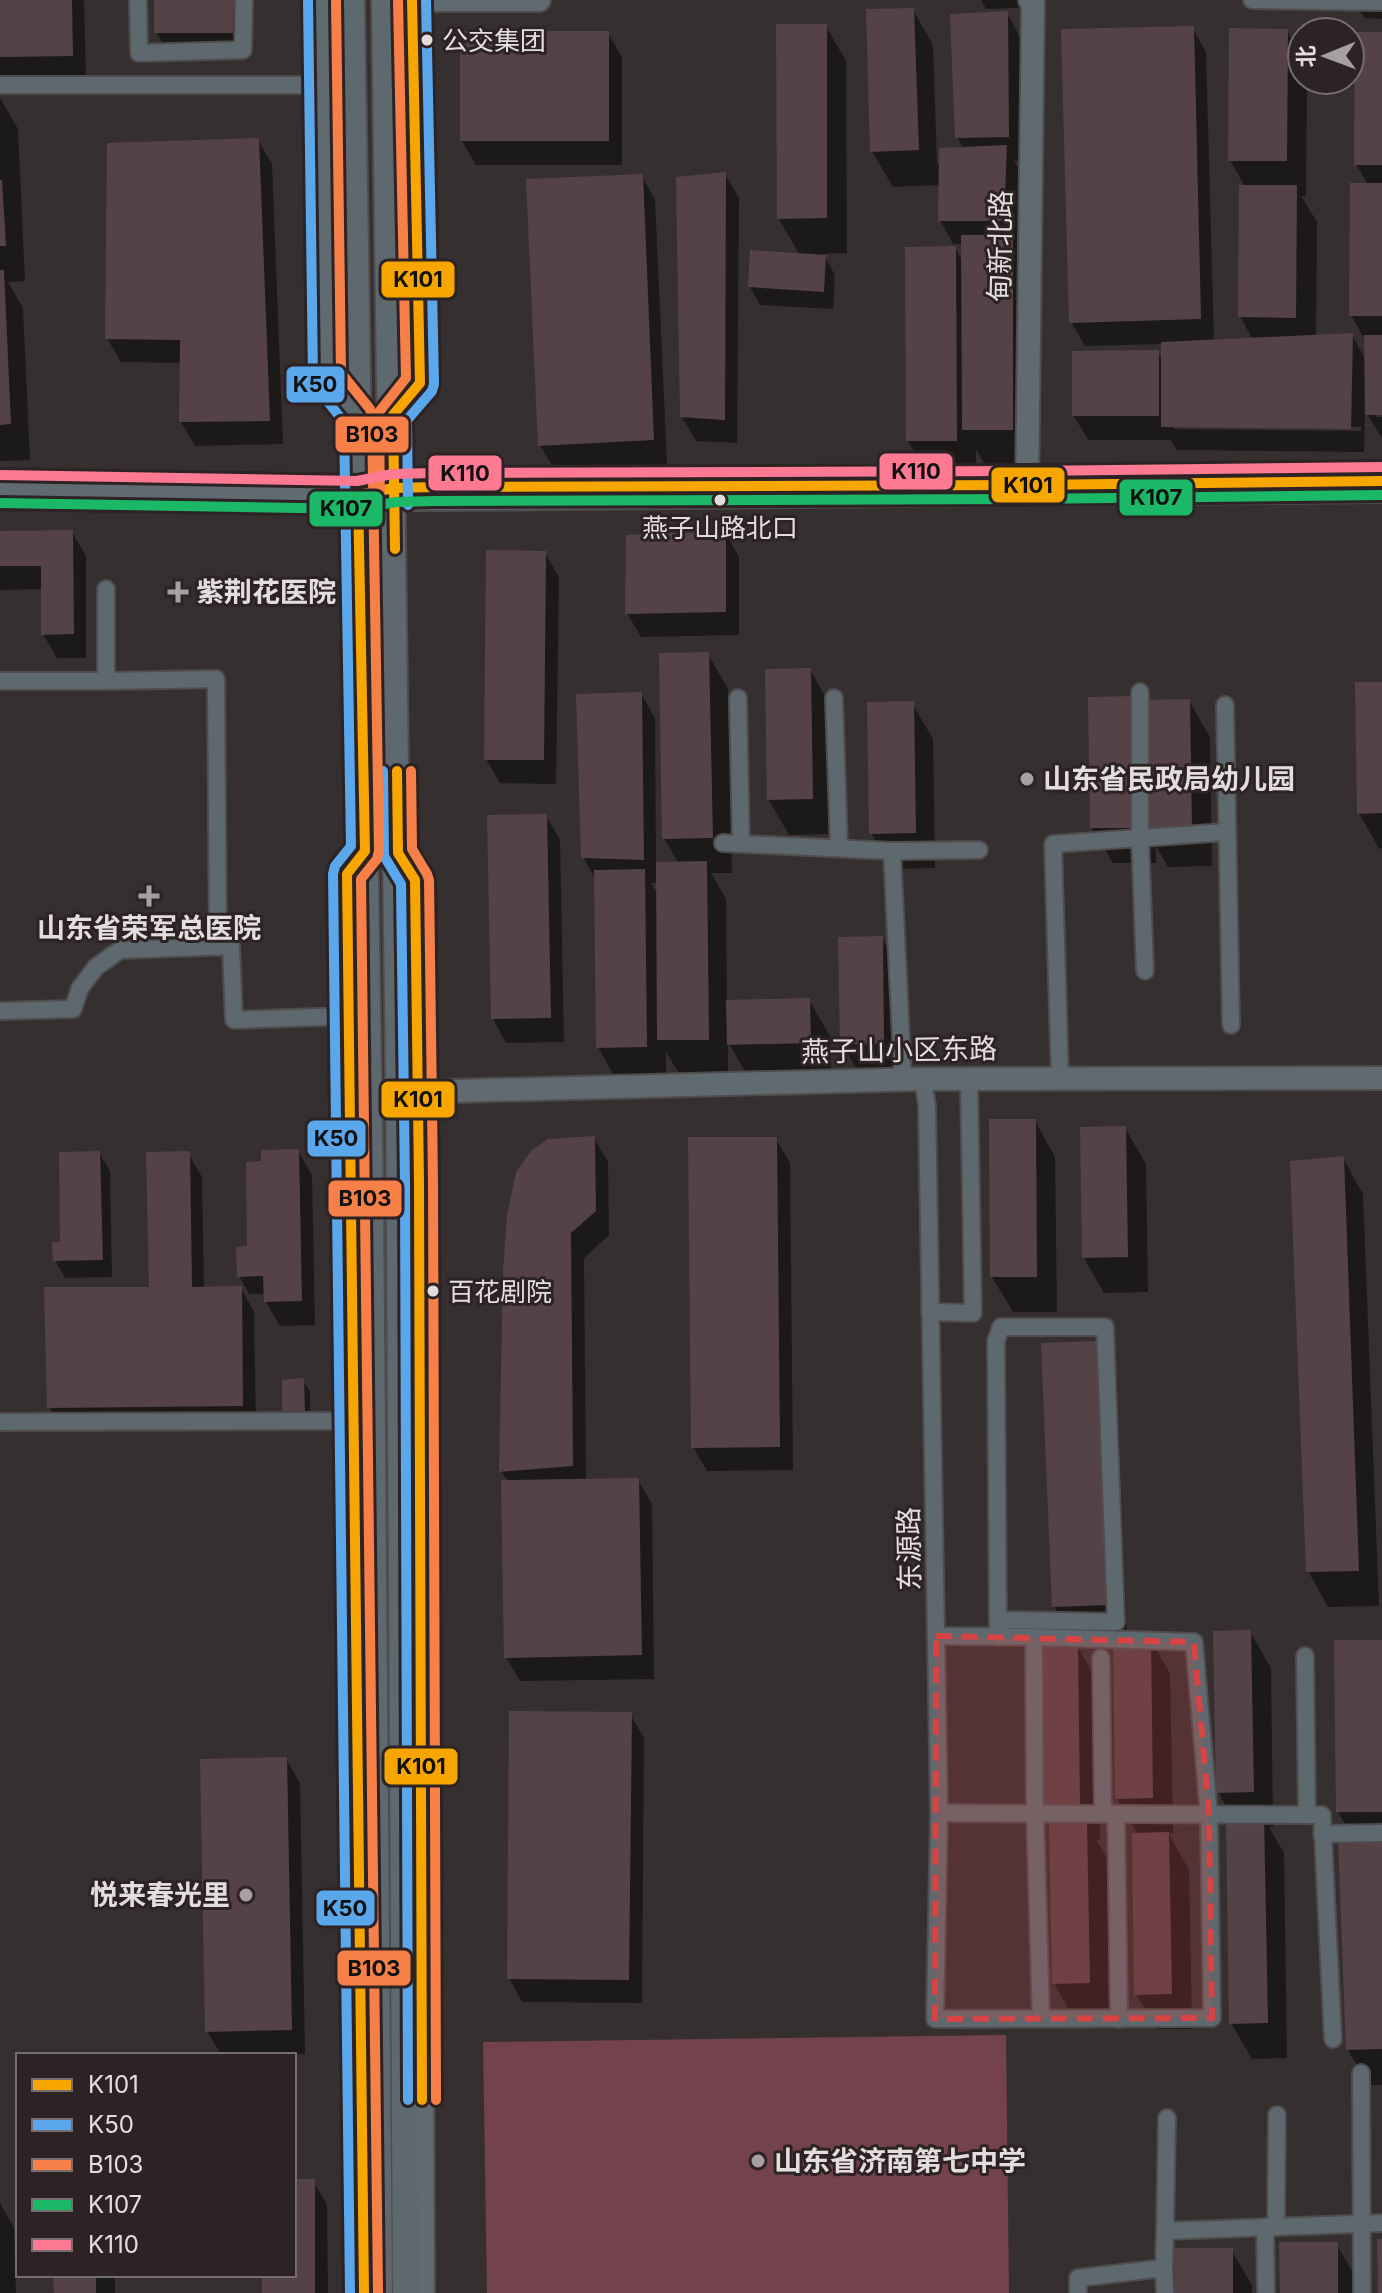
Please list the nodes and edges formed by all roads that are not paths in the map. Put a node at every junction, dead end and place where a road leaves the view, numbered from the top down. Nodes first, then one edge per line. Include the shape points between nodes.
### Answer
1 (138, 0) edge
2 (244, 0) edge
3 (322, 0) edge
4 (351, 0) edge
5 (385, 0) edge
6 (412, 0) edge
7 (539, 0) edge
8 (1029, 0) edge
9 (1252, 0) edge
10 (1382, 2) edge
11 (0, 85) edge
12 (323, 85) junction
13 (393, 415) junction
14 (358, 417) junction
15 (1382, 481) edge
16 (0, 489) edge
17 (1026, 490) junction
18 (1382, 491) edge
19 (394, 493) junction
20 (358, 495) junction
21 (106, 589) dead end
22 (0, 681) edge
23 (106, 681) junction
24 (1140, 692) dead end
25 (738, 698) dead end
26 (834, 698) dead end
27 (1225, 705) dead end
28 (1227, 832) junction
29 (1140, 838) junction
30 (723, 843) dead end
31 (741, 844) junction
32 (839, 848) junction
33 (979, 850) dead end
34 (365, 851) junction
35 (892, 851) junction
36 (398, 853) junction
37 (347, 874) joint
38 (415, 880) joint
39 (218, 947) junction
40 (1145, 971) dead end
41 (0, 1011) edge
42 (349, 1016) junction
43 (1231, 1025) dead end
44 (1382, 1078) edge
45 (913, 1079) junction
46 (969, 1079) junction
47 (1060, 1079) junction
48 (417, 1092) junction
49 (930, 1312) junction
50 (354, 1421) junction
51 (0, 1422) edge
52 (998, 1628) junction
53 (936, 1636) junction
54 (1034, 1637) junction
55 (1305, 1656) dead end
56 (1101, 1658) dead end
57 (939, 1813) junction
58 (1035, 1814) junction
59 (1109, 1814) junction
60 (1209, 1815) junction
61 (1307, 1815) junction
62 (1382, 1833) edge
63 (1322, 1834) junction
64 (1041, 2019) junction
65 (1119, 2019) junction
66 (1333, 2039) dead end
67 (1361, 2073) dead end
68 (1277, 2115) dead end
69 (1167, 2118) dead end
70 (1361, 2223) junction
71 (1382, 2223) edge
72 (1270, 2227) junction
73 (1165, 2231) junction
74 (1164, 2268) junction
75 (364, 2293) edge
76 (379, 2293) edge
77 (406, 2293) edge
78 (423, 2293) edge
79 (1078, 2293) edge
80 (1165, 2293) edge
81 (1266, 2293) edge
82 (1362, 2293) edge

1 - 2 street via 139,53 243,50
3 - 12 street
4 - 14 main road
5 - 13 main road
6 - 7 street
6 - 13 street via 420,383
8 - 17 street, 甸新北路 via 1033,3
9 - 10 street
11 - 12 street
12 - 14 street via 327,378
13 - 19 main road
14 - 20 main road
15 - 17 street
16 - 20 street
17 - 18 street
17 - 19 street
19 - 20 street
19 - 36 main road
20 - 34 main road
21 - 23 street
22 - 23 street
23 - 39 street via 216,679
24 - 29 street
25 - 31 street
26 - 32 street
27 - 28 street
28 - 29 street
28 - 43 street
29 - 40 street
29 - 47 street via 1053,844
30 - 31 street
31 - 32 street
32 - 35 street
33 - 35 street
34 - 37 main road
34 - 76 main road
35 - 45 street, 东源路
36 - 38 main road
36 - 77 main road
37 - 42 street
38 - 48 street
39 - 41 street via 120,950 96,967 73,1009
39 - 42 street via 231,946 234,1020
42 - 50 street
44 - 47 street, 燕子山小区东路
45 - 46 street, 燕子山小区东路
45 - 48 street, 燕子山小区东路
45 - 49 street, 东源路 via 927,1106
46 - 47 street, 燕子山小区东路
46 - 49 street via 973,1313
48 - 78 street
49 - 53 street, 东源路
50 - 51 street
50 - 75 street
52 - 52 street via 996,1341 1001,1327 1105,1327 1116,1622
52 - 53 street
52 - 54 street
53 - 57 street, 东源路
54 - 58 street
54 - 60 street via 1194,1642
55 - 61 street
56 - 59 street
57 - 58 street
57 - 64 street, 东源路 via 935,2019
58 - 59 street
58 - 64 street
59 - 60 street
59 - 65 street
60 - 61 street
60 - 65 street via 1212,2018
61 - 63 street via 1322,1815
62 - 63 street
63 - 66 street
64 - 65 street
67 - 70 street
68 - 72 street
69 - 73 street
70 - 71 street
70 - 72 street
70 - 82 street
72 - 73 street
72 - 81 street
73 - 74 street
74 - 79 street via 1078,2278
74 - 80 street

